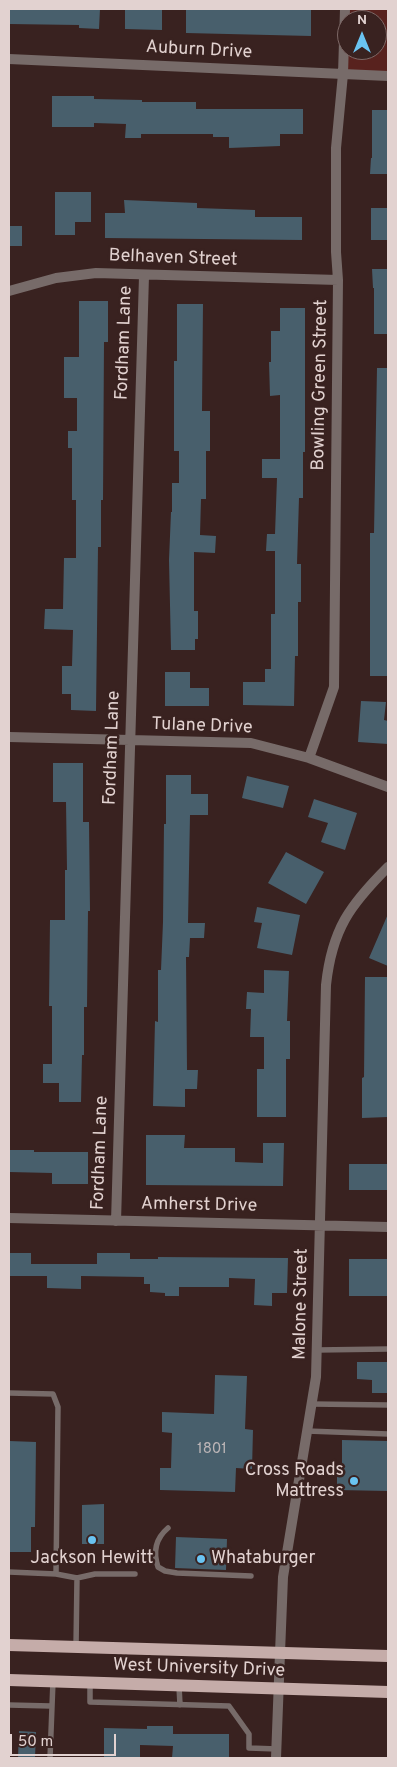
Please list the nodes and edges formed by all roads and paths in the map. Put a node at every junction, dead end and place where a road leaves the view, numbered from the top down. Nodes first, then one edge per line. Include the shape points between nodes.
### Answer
1 (345, 9) edge
2 (9, 59) edge
3 (343, 74) junction
4 (388, 76) edge
5 (144, 276) junction
6 (338, 280) junction
7 (9, 291) edge
8 (9, 737) edge
9 (130, 741) junction
10 (308, 758) junction
11 (388, 787) edge
12 (388, 867) edge
13 (9, 1218) edge
14 (116, 1221) junction
15 (320, 1225) junction
16 (388, 1227) edge
17 (388, 1349) edge
18 (317, 1350) junction
19 (9, 1393) edge
20 (312, 1404) junction
21 (388, 1405) edge
22 (307, 1431) junction
23 (388, 1434) edge
24 (168, 1528) dead end
25 (9, 1572) edge
26 (56, 1574) junction
27 (135, 1574) dead end
28 (251, 1576) dead end
29 (77, 1578) junction
30 (9, 1645) edge
31 (76, 1647) junction
32 (280, 1653) junction
33 (388, 1656) edge
34 (9, 1680) edge
35 (52, 1682) junction
36 (90, 1683) junction
37 (179, 1686) junction
38 (279, 1689) junction
39 (388, 1692) edge
40 (9, 1705) edge
41 (180, 1705) junction
42 (51, 1706) junction
43 (276, 1754) edge
44 (50, 1758) edge

1 - 3 street, Bowling Green Street
2 - 3 street, Auburn Drive
3 - 4 street, Auburn Drive
3 - 6 street, Bowling Green Street via 336,148
5 - 6 street, Belhaven Street
5 - 7 street, Belhaven Street via 96,273 56,278
5 - 9 street, Fordham Lane
6 - 10 street, Bowling Green Street via 334,687
8 - 9 street, Tulane Drive
9 - 10 street, Tulane Drive via 251,743
9 - 14 street, Fordham Lane
10 - 11 street, Tulane Drive
12 - 15 street, Malone Street via 370,885 338,930 328,966
13 - 14 street, Amherst Drive
14 - 15 street, Amherst Drive
15 - 16 street, Amherst Drive
15 - 18 street, Malone Street
17 - 18 lane
18 - 20 street, Malone Street
19 - 26 lane via 53,1394 58,1407
20 - 21 lane
20 - 22 street, Malone Street
22 - 23 lane
22 - 32 street, Malone Street via 283,1577
24 - 28 lane via 156,1542 158,1567 165,1571
25 - 26 lane
26 - 29 lane
27 - 29 lane via 95,1574
29 - 31 lane
30 - 31 main road, West University Drive
31 - 32 main road, West University Drive
32 - 33 main road, West University Drive
32 - 38 street, Malone Street
34 - 35 main road, West University Drive
35 - 36 main road, West University Drive
35 - 42 lane
36 - 37 main road, West University Drive
36 - 41 lane via 90,1702
37 - 38 main road, West University Drive
37 - 41 lane
38 - 39 main road, West University Drive
38 - 43 street, Malone Street
40 - 42 lane
41 - 43 lane via 229,1706 249,1734 249,1748
42 - 44 lane

